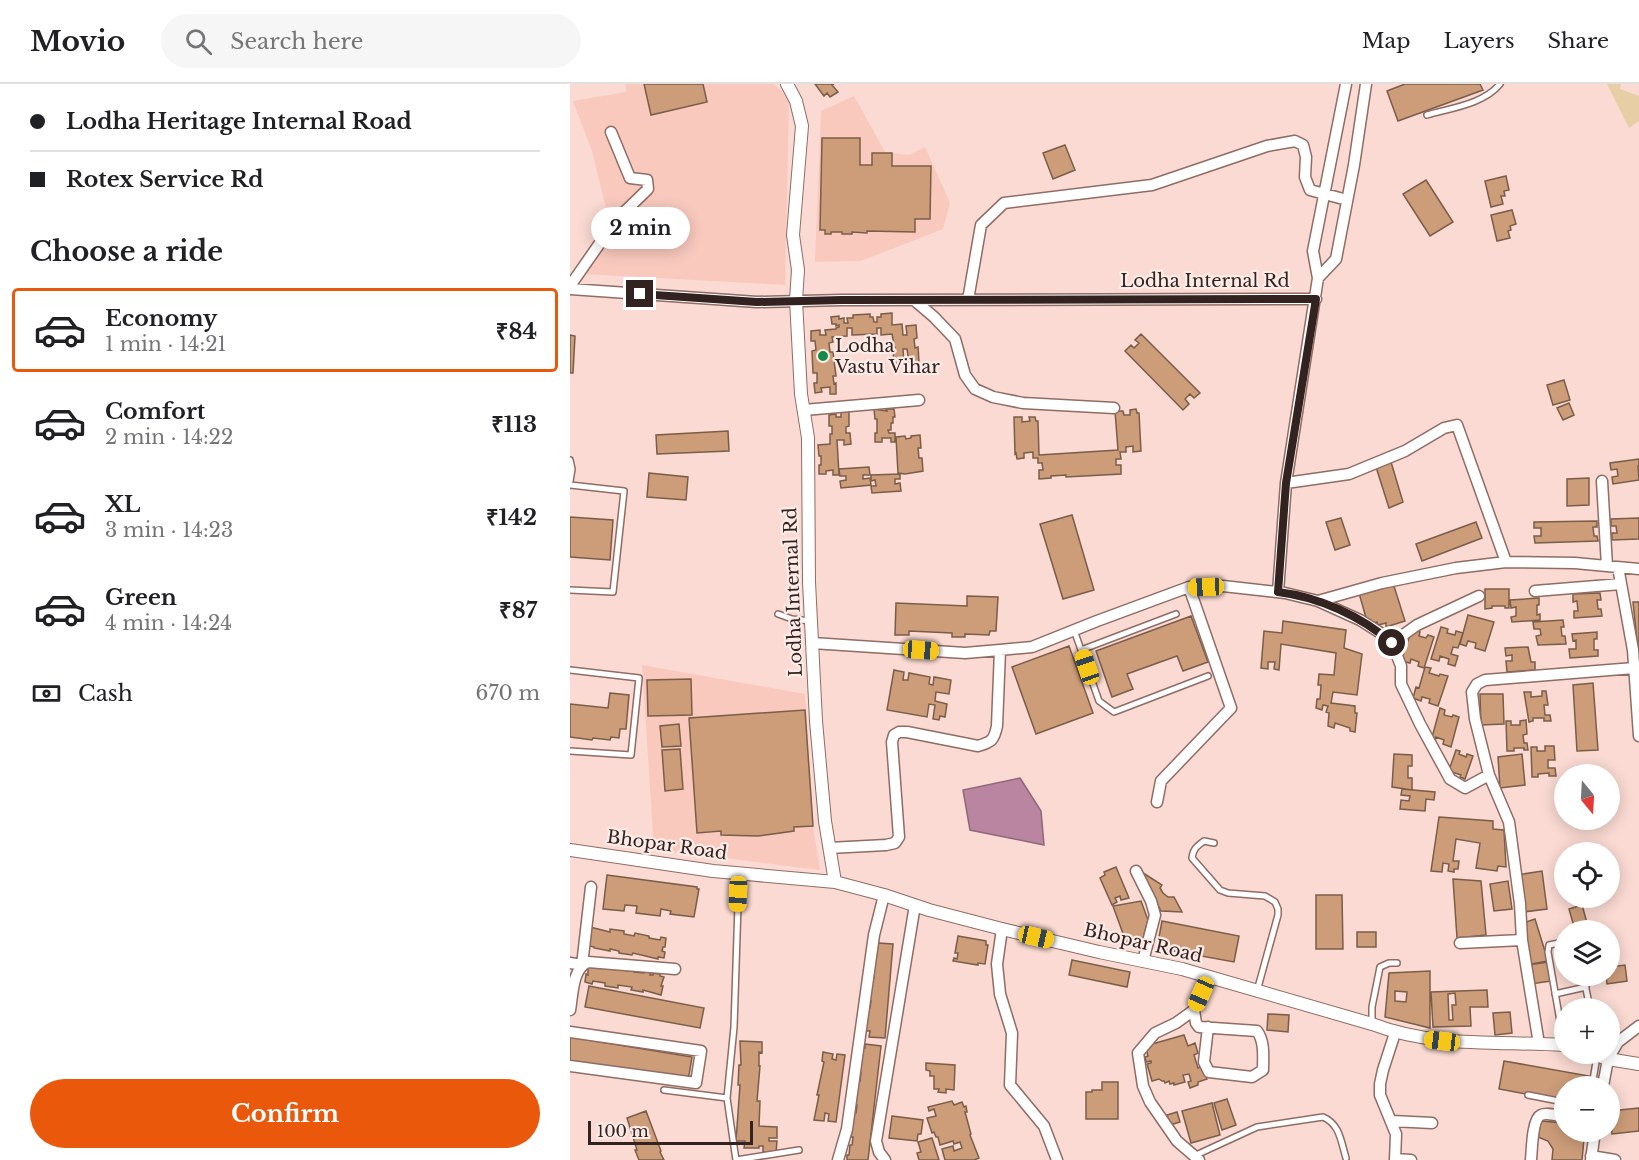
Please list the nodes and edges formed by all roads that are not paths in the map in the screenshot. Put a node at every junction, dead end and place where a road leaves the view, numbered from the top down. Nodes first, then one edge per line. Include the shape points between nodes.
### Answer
1 (787, 84) edge
2 (1346, 84) edge
3 (1366, 84) edge
4 (1500, 84) edge
5 (1428, 115) dead end
6 (611, 132) dead end
7 (1324, 194) junction
8 (1347, 200) junction
9 (1318, 278) junction
10 (570, 288) edge
11 (1316, 299) junction
12 (796, 300) junction
13 (914, 300) junction
14 (968, 300) junction
15 (919, 400) dead end
16 (1114, 408) dead end
17 (804, 410) junction
18 (570, 460) edge
19 (1602, 481) dead end
20 (570, 483) edge
21 (1286, 483) junction
22 (1506, 562) junction
23 (1613, 566) junction
24 (1639, 569) edge
25 (1621, 584) junction
26 (1189, 587) junction
27 (570, 590) edge
28 (1535, 591) dead end
29 (1278, 592) junction
30 (1479, 596) dead end
31 (1318, 601) junction
32 (778, 614) dead end
33 (1176, 614) dead end
34 (811, 621) junction
35 (1074, 630) junction
36 (812, 643) junction
37 (1392, 643) junction
38 (1000, 650) junction
39 (1081, 650) junction
40 (1634, 668) junction
41 (570, 670) edge
42 (1208, 676) dead end
43 (1639, 736) edge
44 (570, 751) edge
45 (1489, 775) junction
46 (1157, 802) dead end
47 (1214, 843) dead end
48 (829, 848) junction
49 (570, 850) edge
50 (1136, 871) dead end
51 (739, 874) junction
52 (835, 882) junction
53 (591, 887) dead end
54 (884, 895) junction
55 (915, 905) junction
56 (1002, 929) junction
57 (1522, 940) junction
58 (1460, 943) dead end
59 (1554, 944) edge
60 (1143, 961) junction
61 (570, 963) edge
62 (1397, 963) dead end
63 (582, 964) junction
64 (675, 969) dead end
65 (1204, 976) junction
66 (1586, 987) joint
67 (1257, 991) junction
68 (1555, 994) junction
69 (1556, 998) edge
70 (1588, 998) edge
71 (570, 1010) edge
72 (1194, 1010) junction
73 (1372, 1024) junction
74 (1639, 1026) edge
75 (1208, 1027) junction
76 (570, 1032) edge
77 (1395, 1033) junction
78 (1620, 1040) edge
79 (1539, 1044) junction
80 (1554, 1045) edge
81 (1620, 1060) edge
82 (1639, 1064) edge
83 (570, 1066) edge
84 (664, 1090) dead end
85 (1528, 1095) dead end
86 (727, 1098) junction
87 (1554, 1100) edge
88 (1554, 1115) edge
89 (1392, 1121) junction
90 (1432, 1123) dead end
91 (1593, 1142) edge
92 (799, 1150) dead end
93 (1196, 1158) edge
94 (1346, 1158) dead end
95 (1591, 1158) edge
96 (1395, 1159) edge
97 (838, 1160) edge
98 (885, 1160) edge
99 (1057, 1160) edge
100 (1411, 1160) edge
101 (1531, 1160) edge
102 (1615, 1160) edge

1 - 12 street, Lodha Internal Rd via 802,126 793,235 798,270
2 - 7 street
3 - 8 street
4 - 5 lane via 1473,102
6 - 10 street via 630,178 647,180 648,189 616,220
7 - 8 street
7 - 9 street via 1313,251
7 - 14 street via 1310,190 1303,145 1295,141 1267,146 1152,184 1004,203 981,225
8 - 9 street via 1335,259
9 - 11 street
10 - 12 street via 757,302
11 - 14 street, Lodha Internal Rd
11 - 21 street
12 - 13 street, Lodha Internal Rd
12 - 17 street, Lodha Internal Rd
13 - 14 street, Lodha Internal Rd
13 - 16 street via 955,339 965,375 975,389 993,398 1023,403
15 - 17 street
17 - 34 street, Lodha Internal Rd via 808,438
18 - 20 lane
19 - 23 street
20 - 27 lane via 624,491 613,592
21 - 22 street via 1349,474 1457,425
21 - 29 street
22 - 23 street
22 - 31 street via 1382,582
23 - 24 street
23 - 25 street
25 - 28 street
25 - 40 street
26 - 29 street
26 - 35 street
26 - 46 street via 1231,708 1161,781
29 - 31 street
30 - 37 street via 1417,625
31 - 37 street via 1360,620
32 - 34 lane
33 - 39 lane
34 - 36 street, Lodha Internal Rd
35 - 38 street via 1032,647
35 - 39 lane
36 - 38 street via 965,653
36 - 48 street, Lodha Internal Rd
37 - 45 street via 1401,666 1401,684 1449,779 1465,788
38 - 48 street via 997,726 990,743 978,746 907,732 894,735 899,837 895,843 886,845
39 - 42 lane via 1099,701 1114,712
40 - 43 street
40 - 45 street via 1485,680 1477,684 1472,692 1475,719
41 - 44 lane via 639,678 631,755
45 - 57 street via 1509,822
47 - 67 lane via 1204,841 1196,846 1192,858 1220,890 1265,896 1278,909
48 - 52 street, Lodha Internal Rd
49 - 51 street, Bhopar Road
50 - 60 street via 1155,915
51 - 52 street, Bhopar Road
51 - 86 lane via 734,1027
52 - 54 street, Bhopar Road
53 - 63 street
54 - 55 street, Bhopar Road
54 - 97 street via 874,935 847,1129
55 - 56 street, Bhopar Road
55 - 98 street via 876,1141
56 - 60 street, Bhopar Road
56 - 99 street via 997,964 1000,994 1012,1033 1011,1085 1044,1125
57 - 58 street
57 - 79 street
59 - 68 lane via 1548,948
60 - 65 street, Bhopar Road
61 - 63 street
62 - 73 lane via 1380,967
63 - 64 street
63 - 71 street via 577,970
65 - 67 street, Bhopar Road
65 - 72 street
66 - 68 lane
66 - 70 lane
67 - 73 street, Bhopar Road
68 - 69 lane
72 - 75 street via 1199,1027
72 - 93 street via 1155,1033 1138,1053 1150,1102 1177,1142
73 - 77 street, Bhopar Road
74 - 78 street
75 - 75 street via 1257,1031 1263,1044 1263,1070 1252,1077 1209,1072 1204,1062
76 - 83 street via 701,1051 696,1083
77 - 79 street, Bhopar Road via 1442,1041
77 - 89 street via 1380,1084 1380,1095
79 - 80 street, Bhopar Road
81 - 82 street
84 - 86 lane
85 - 87 lane
86 - 92 lane via 736,1160
88 - 101 street via 1544,1113 1535,1122
89 - 90 street
89 - 96 street
91 - 95 street
93 - 94 lane via 1257,1126 1323,1117 1338,1129
95 - 102 street
96 - 100 street

